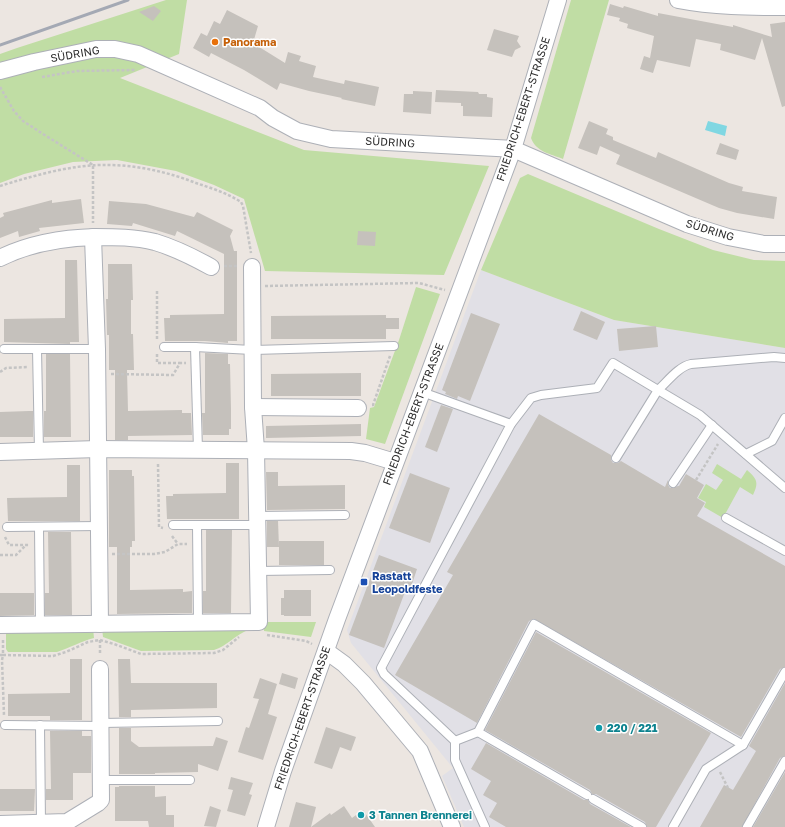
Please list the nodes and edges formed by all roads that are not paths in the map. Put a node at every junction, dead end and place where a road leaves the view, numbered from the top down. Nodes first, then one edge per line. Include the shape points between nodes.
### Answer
1 (558, 0) edge
2 (678, 0) edge
3 (785, 7) edge
4 (0, 71) edge
5 (512, 149) junction
6 (93, 237) junction
7 (785, 244) edge
8 (0, 258) edge
9 (211, 267) road end
10 (252, 267) road end
11 (394, 346) road end
12 (195, 347) junction
13 (160, 348) road end
14 (4, 349) dead end
15 (37, 349) junction
16 (96, 349) junction
17 (252, 350) junction
18 (785, 358) edge
19 (658, 390) junction
20 (422, 392) junction
21 (253, 407) junction
22 (358, 408) road end
23 (785, 418) edge
24 (511, 424) junction
25 (712, 425) junction
26 (98, 449) junction
27 (198, 450) junction
28 (256, 450) junction
29 (39, 451) junction
30 (0, 452) edge
31 (746, 454) junction
32 (616, 458) dead end
33 (395, 462) junction
34 (673, 483) dead end
35 (785, 488) edge
36 (345, 514) dead end
37 (726, 518) dead end
38 (257, 521) junction
39 (197, 525) junction
40 (99, 526) junction
41 (39, 527) junction
42 (170, 527) road end
43 (5, 530) road end
44 (785, 551) edge
45 (330, 570) dead end
46 (258, 571) junction
47 (198, 622) junction
48 (100, 624) junction
49 (2, 625) edge
50 (40, 625) junction
51 (326, 650) junction
52 (100, 669) road end
53 (785, 672) edge
54 (218, 721) dead end
55 (5, 725) road end
56 (40, 725) junction
57 (102, 725) junction
58 (478, 732) junction
59 (455, 741) junction
60 (743, 745) junction
61 (785, 761) edge
62 (102, 780) junction
63 (190, 780) dead end
64 (42, 823) junction
65 (0, 824) edge
66 (266, 827) edge
67 (452, 827) edge
68 (485, 827) edge
69 (642, 827) edge
70 (673, 827) edge
71 (747, 827) edge

1 - 5 street, FRIEDRICH-EBERT-STRASSE
2 - 3 street via 738,8
4 - 5 street, SÜDRING via 96,49 115,49 138,54 260,108 297,131 331,139
5 - 7 street, SÜDRING via 688,224 728,237 764,244
5 - 20 street, FRIEDRICH-EBERT-STRASSE
6 - 8 street via 75,237 40,243
6 - 9 street via 118,236 154,242
6 - 16 street
10 - 17 street
11 - 17 lane
12 - 13 lane
12 - 17 lane
12 - 27 lane
14 - 15 lane
15 - 16 lane
15 - 29 lane
16 - 26 street
17 - 21 street
18 - 19 lane via 691,364 680,369
19 - 24 lane via 613,363 596,388 531,398
19 - 25 lane
19 - 32 lane
20 - 24 lane
20 - 33 street, FRIEDRICH-EBERT-STRASSE
21 - 22 street
21 - 28 street
23 - 31 lane via 772,441
24 - 59 lane via 381,668 384,674
25 - 31 lane
25 - 34 lane
26 - 27 street
26 - 29 street
26 - 40 street
27 - 28 street
28 - 33 street via 351,451
28 - 38 street
29 - 30 street
31 - 35 lane
33 - 51 street, FRIEDRICH-EBERT-STRASSE
36 - 38 lane
37 - 44 lane
38 - 39 lane
38 - 46 street
39 - 42 lane
39 - 47 lane
40 - 41 lane
40 - 48 street
41 - 43 lane
41 - 50 lane
45 - 46 lane
46 - 47 street via 259,622
47 - 48 street
48 - 50 street
49 - 50 street
51 - 66 street, FRIEDRICH-EBERT-STRASSE
51 - 67 street via 363,683 420,751
52 - 57 street
53 - 60 lane
54 - 57 lane
55 - 56 lane
56 - 57 lane
56 - 64 lane
57 - 62 street
58 - 59 lane
58 - 60 lane via 534,624
58 - 69 lane
59 - 68 lane via 455,760
60 - 70 lane via 706,769
61 - 71 lane
62 - 63 lane
62 - 64 street via 102,795 98,803 67,822
64 - 65 street

